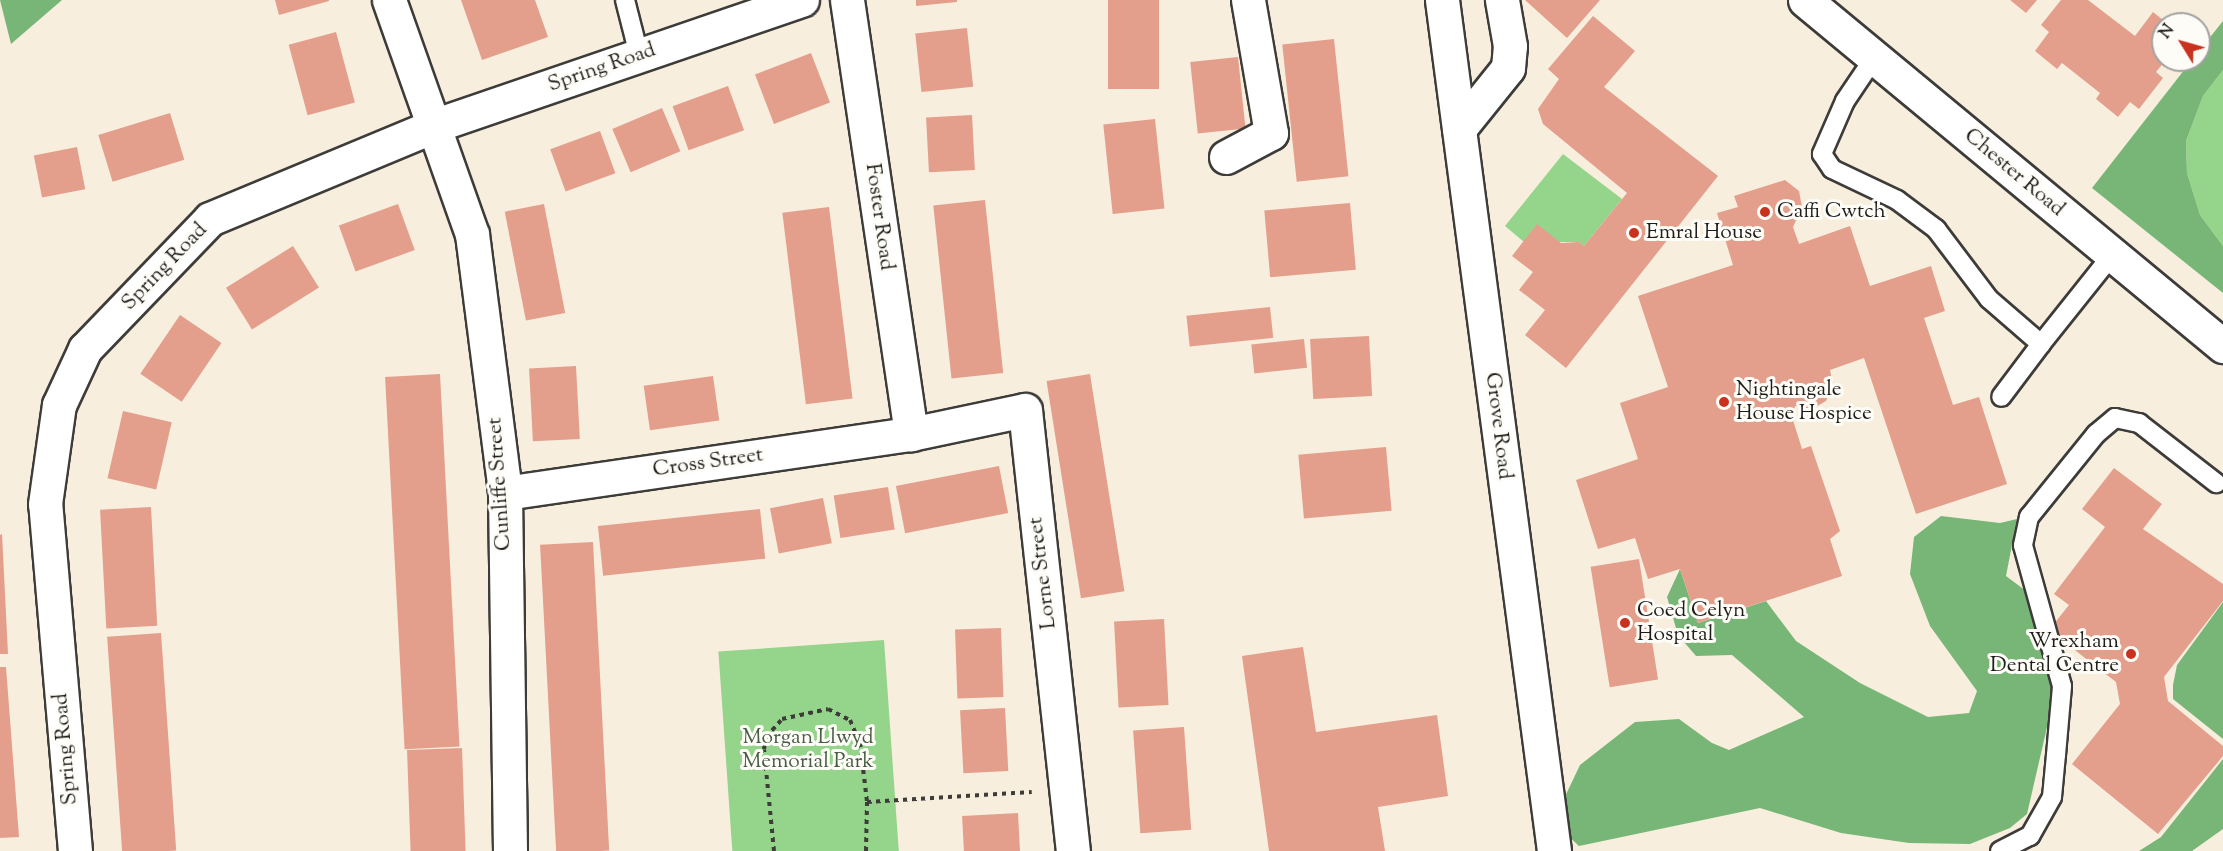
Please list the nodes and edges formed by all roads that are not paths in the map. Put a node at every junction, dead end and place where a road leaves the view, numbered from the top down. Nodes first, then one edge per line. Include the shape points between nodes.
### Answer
1 (389, 0) edge
2 (625, 0) edge
3 (802, 0) edge
4 (847, 0) edge
5 (1248, 0) edge
6 (1442, 0) edge
7 (1502, 0) edge
8 (1805, 0) edge
9 (639, 55) junction
10 (1874, 58) junction
11 (433, 126) junction
12 (1459, 129) junction
13 (1226, 157) dead end
14 (2112, 255) junction
15 (2041, 344) junction
16 (2223, 346) edge
17 (2001, 397) dead end
18 (911, 434) junction
19 (2216, 483) dead end
20 (505, 493) junction
21 (75, 851) edge
22 (510, 851) edge
23 (1073, 851) edge
24 (1554, 851) edge
25 (2000, 851) edge

1 - 11 street, Cunliffe Street
2 - 9 lane
3 - 9 street, Spring Road
4 - 18 street, Foster Road
5 - 13 street via 1271,133
6 - 12 street, Grove Road
7 - 12 street via 1510,46 1508,68
8 - 10 street, Chester Road
9 - 11 street, Spring Road
10 - 14 street, Chester Road
10 - 15 lane via 1845,101 1822,154 1832,169 1897,200 1936,229 1989,299
11 - 20 street, Cunliffe Street via 472,234
11 - 21 street, Spring Road via 210,219 86,349 59,405 45,504
12 - 24 street, Grove Road
14 - 15 lane
14 - 16 street, Chester Road
15 - 17 lane
18 - 20 street, Cross Street
18 - 23 street, Lorne Street via 1024,410
19 - 25 lane via 2139,423 2115,418 2096,434 2029,517 2023,545 2062,686 2057,744 2052,797 2030,836
20 - 22 street, Cunliffe Street

